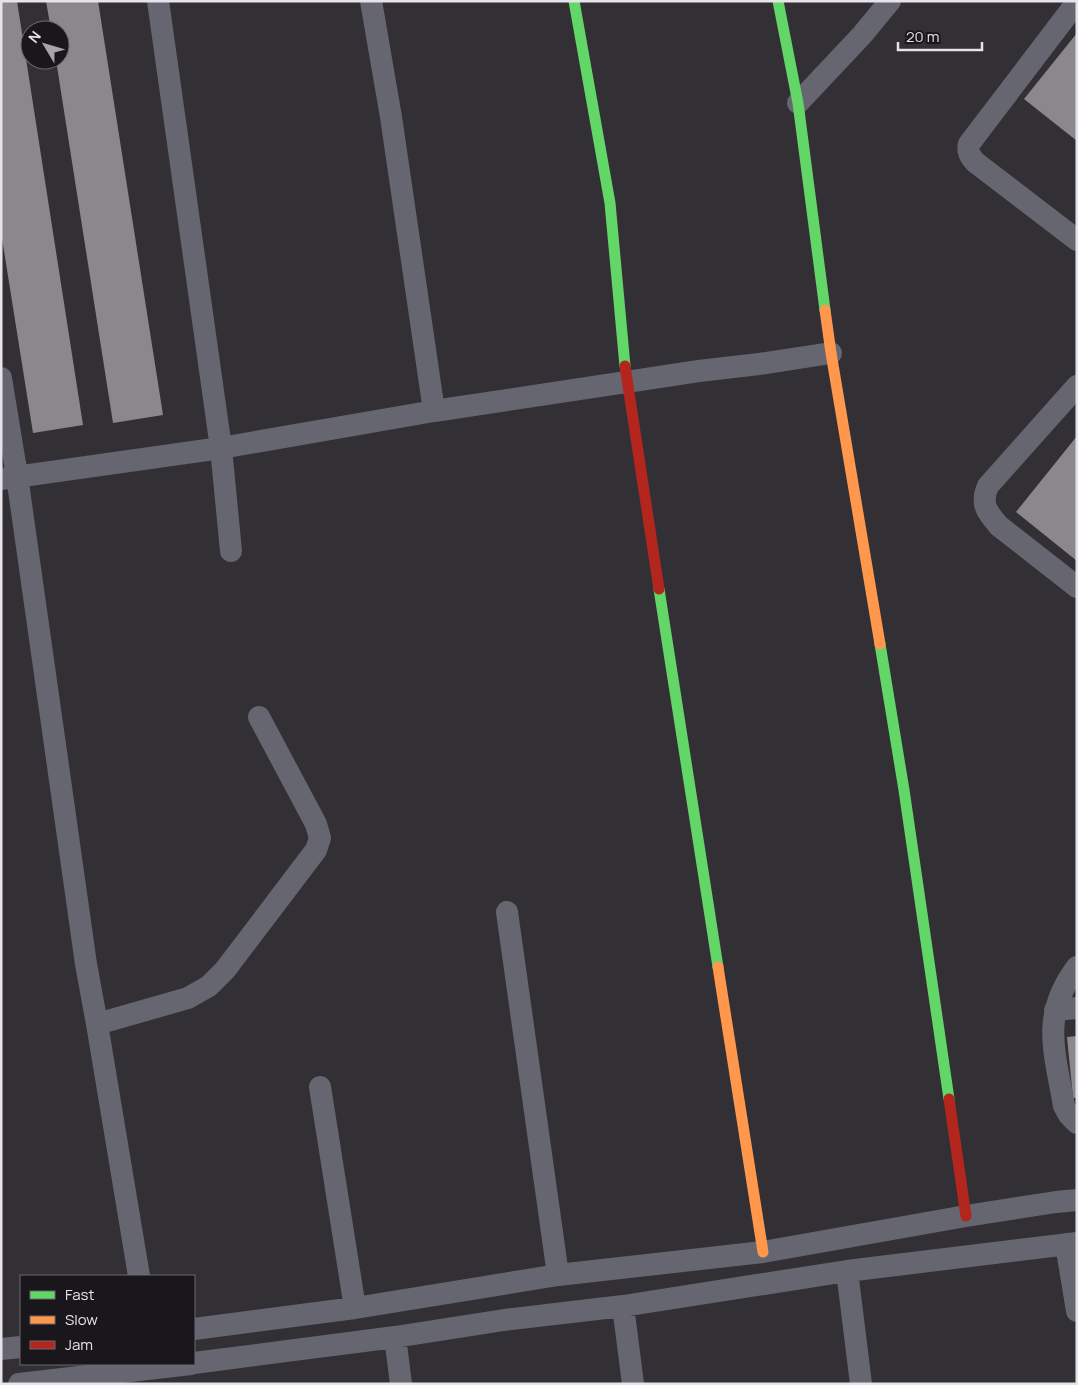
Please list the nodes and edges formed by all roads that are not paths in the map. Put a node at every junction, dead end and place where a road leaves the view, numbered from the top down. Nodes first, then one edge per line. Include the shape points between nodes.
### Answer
1 (158, 1) edge
2 (371, 1) edge
3 (574, 1) edge
4 (778, 1) edge
5 (890, 1) edge
6 (1077, 2) edge
7 (798, 103) junction
8 (1077, 240) edge
9 (831, 353) junction
10 (1, 378) edge
11 (627, 383) junction
12 (1077, 386) edge
13 (434, 411) junction
14 (221, 448) junction
15 (9, 477) edge
16 (231, 551) dead end
17 (1077, 587) edge
18 (259, 717) dead end
19 (507, 912) dead end
20 (1077, 967) edge
21 (1066, 1009) edge
22 (97, 1024) junction
23 (320, 1087) dead end
24 (1077, 1123) edge
25 (1077, 1200) edge
26 (966, 1216) junction
27 (1072, 1243) edge
28 (763, 1252) junction
29 (847, 1271) junction
30 (139, 1275) edge
31 (558, 1275) junction
32 (498, 1285) junction
33 (623, 1306) junction
34 (355, 1308) junction
35 (1077, 1311) edge
36 (504, 1320) junction
37 (195, 1329) edge
38 (395, 1337) junction
39 (20, 1347) edge
40 (1, 1349) edge
41 (195, 1364) edge
42 (190, 1365) edge
43 (160, 1376) edge
44 (19, 1384) edge
45 (401, 1384) edge
46 (633, 1384) edge
47 (861, 1384) edge

1 - 14 street
2 - 13 street
3 - 11 street via 610,203
4 - 7 street
5 - 7 street
6 - 8 street via 968,148 975,162
7 - 9 street
9 - 11 street
9 - 26 street via 904,790
10 - 15 street
11 - 13 street
11 - 28 street
12 - 17 street via 988,486 984,499 989,514 999,526
13 - 14 street
14 - 15 street
14 - 16 street
15 - 22 street
18 - 22 street via 316,824 320,838 316,850 209,986 188,998
19 - 31 street
20 - 21 street via 1062,991
21 - 24 street via 1052,1028 1064,1106
22 - 30 street
23 - 34 street
25 - 26 street
26 - 28 street
27 - 29 street
27 - 35 street
28 - 31 street
29 - 33 street
29 - 47 street
31 - 32 street
32 - 34 street
32 - 36 street
33 - 36 street
33 - 46 street
34 - 37 street
36 - 38 street
38 - 41 street
38 - 45 street
39 - 40 street
42 - 43 street
43 - 44 street

